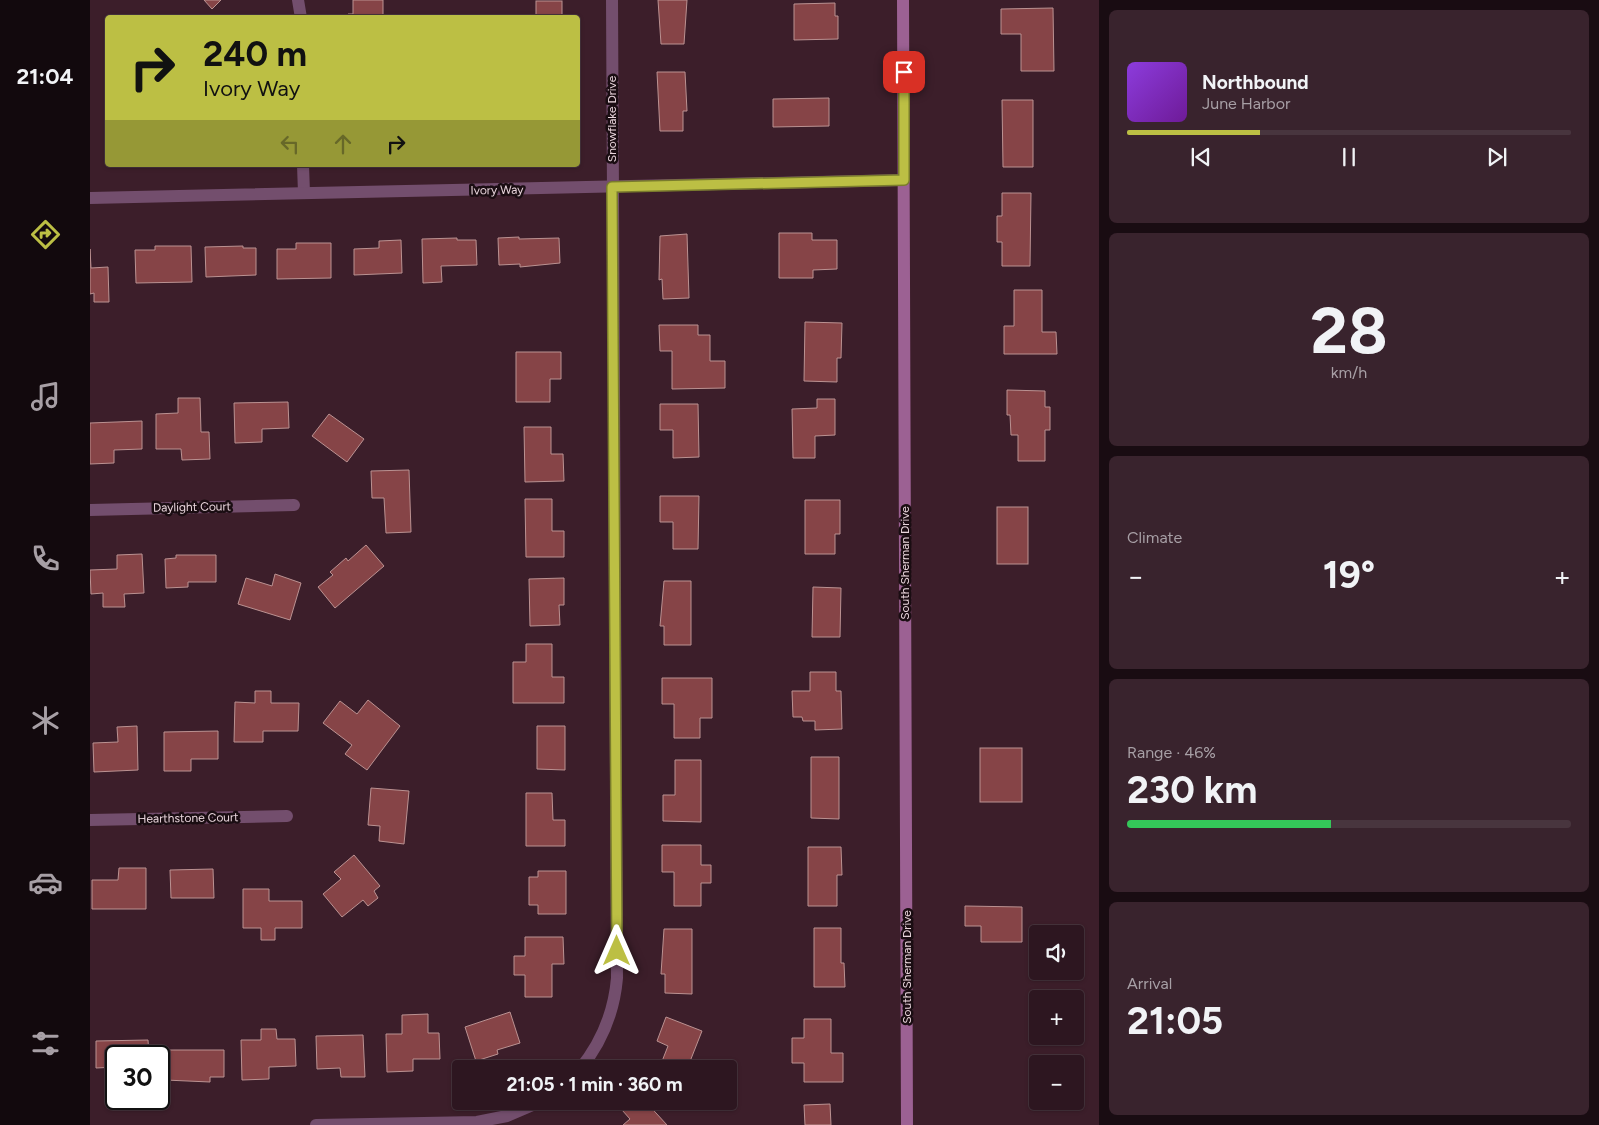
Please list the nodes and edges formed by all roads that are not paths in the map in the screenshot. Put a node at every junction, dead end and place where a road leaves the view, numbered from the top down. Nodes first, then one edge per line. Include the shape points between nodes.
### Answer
1 (298, 0) edge
2 (612, 0) edge
3 (904, 0) edge
4 (300, 15) edge
5 (303, 167) edge
6 (904, 180) junction
7 (612, 187) junction
8 (304, 194) junction
9 (90, 198) edge
10 (294, 505) dead end
11 (90, 510) edge
12 (287, 816) dead end
13 (90, 820) edge
14 (586, 1060) edge
15 (521, 1110) edge
16 (316, 1125) edge
17 (907, 1125) edge

1 - 4 street
2 - 7 street, Snowflake Drive
3 - 6 street, South Sherman Drive
5 - 8 street
6 - 7 street, Ivory Way
6 - 17 street, South Sherman Drive
7 - 8 street, Ivory Way
7 - 14 street, Snowflake Drive via 617,978 606,1026
8 - 9 street, Ivory Way
10 - 11 street, Daylight Court
12 - 13 street, Hearthstone Court
15 - 16 street via 477,1122

